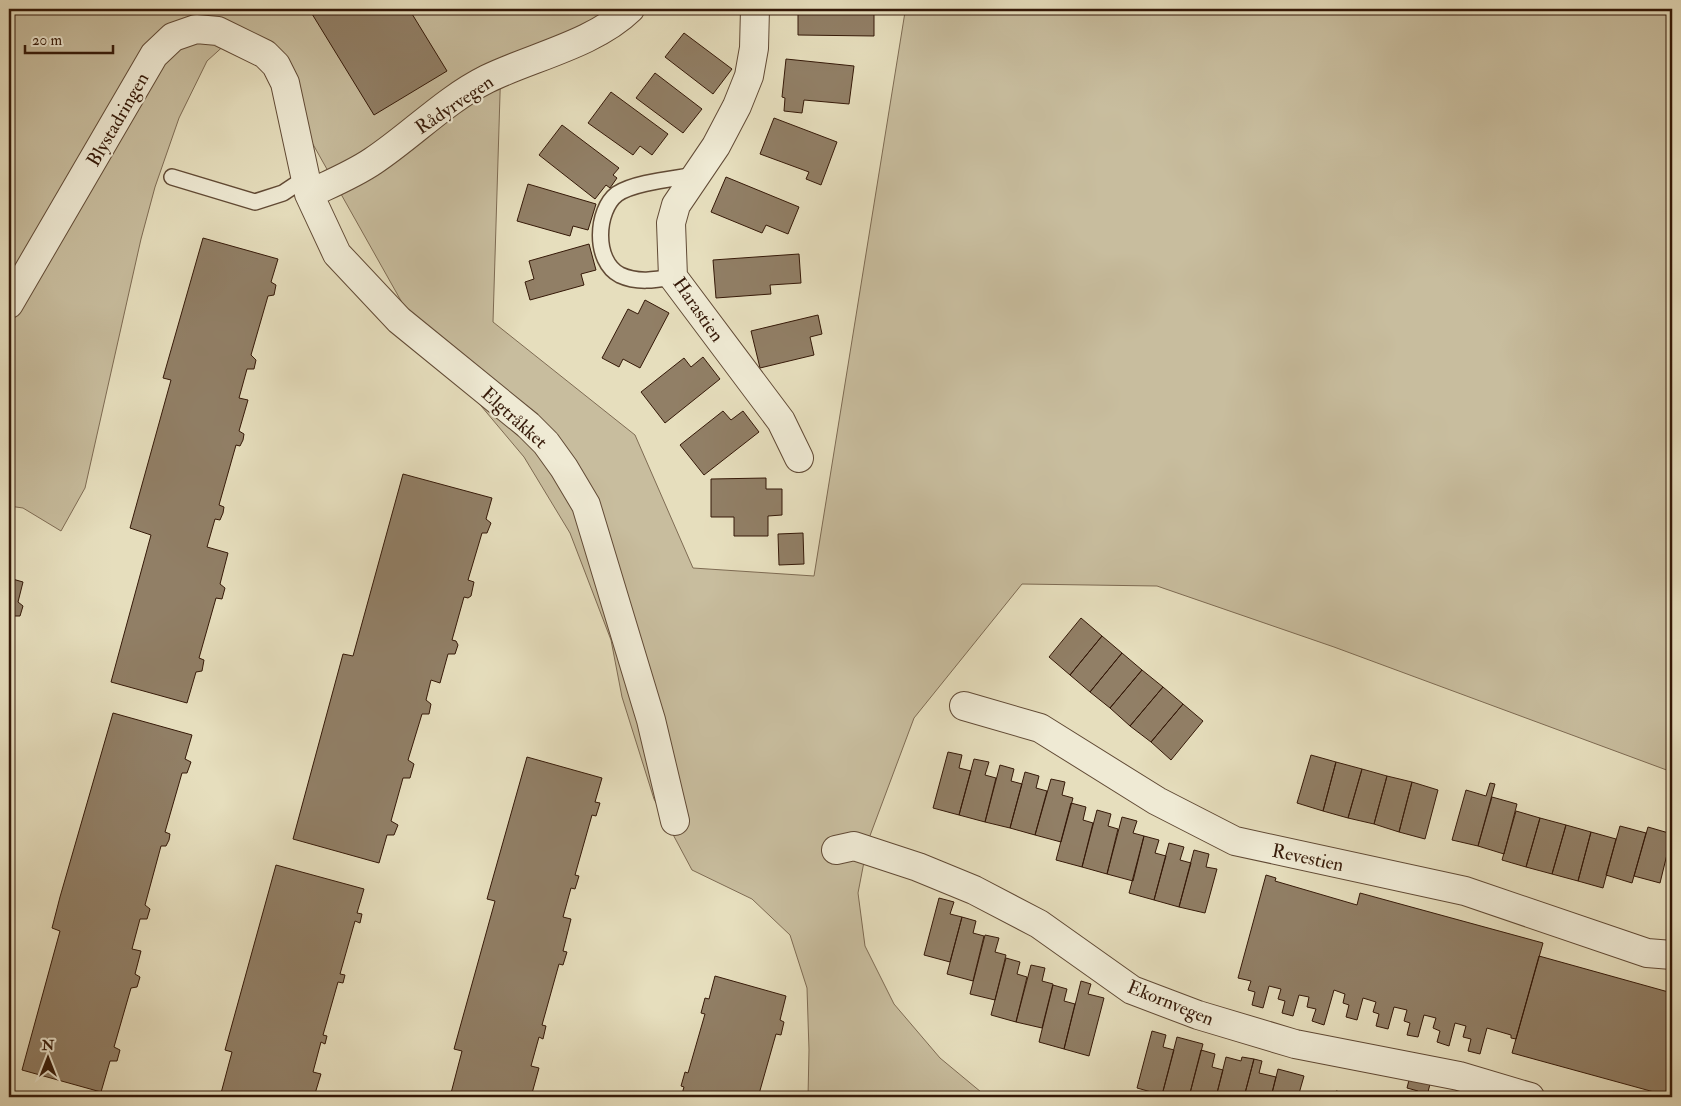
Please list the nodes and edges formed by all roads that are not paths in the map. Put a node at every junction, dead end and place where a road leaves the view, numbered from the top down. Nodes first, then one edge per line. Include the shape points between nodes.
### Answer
1 (630, 9) edge
2 (755, 9) edge
3 (276, 65) joint
4 (697, 174) junction
5 (172, 177) dead end
6 (307, 186) junction
7 (673, 277) junction
8 (9, 304) edge
9 (799, 458) dead end
10 (964, 706) dead end
11 (675, 821) dead end
12 (836, 850) dead end
13 (1672, 955) edge
14 (1530, 1097) edge

1 - 6 street, Rådyrvegen via 594,33 487,79 372,162
2 - 4 street, Harastien via 749,76 733,114
3 - 6 street, Elgtråkket via 285,83
3 - 8 street, Blystadringen via 266,54 218,31 196,29 173,37 154,54
4 - 7 street, Harastien via 676,204 671,223
4 - 7 lane via 619,193 608,202 602,217 603,252 618,274 645,281
5 - 6 lane via 255,202
6 - 11 street, Elgtråkket via 337,254 368,289 399,320 528,425 564,468 586,506 651,720
7 - 9 street, Harastien via 781,421
10 - 13 street, Revestien via 1040,728 1157,801 1235,841 1465,891 1647,954
12 - 14 street, Ekornvegen via 854,846 974,890 1039,924 1132,990 1198,1015 1295,1044 1459,1076

